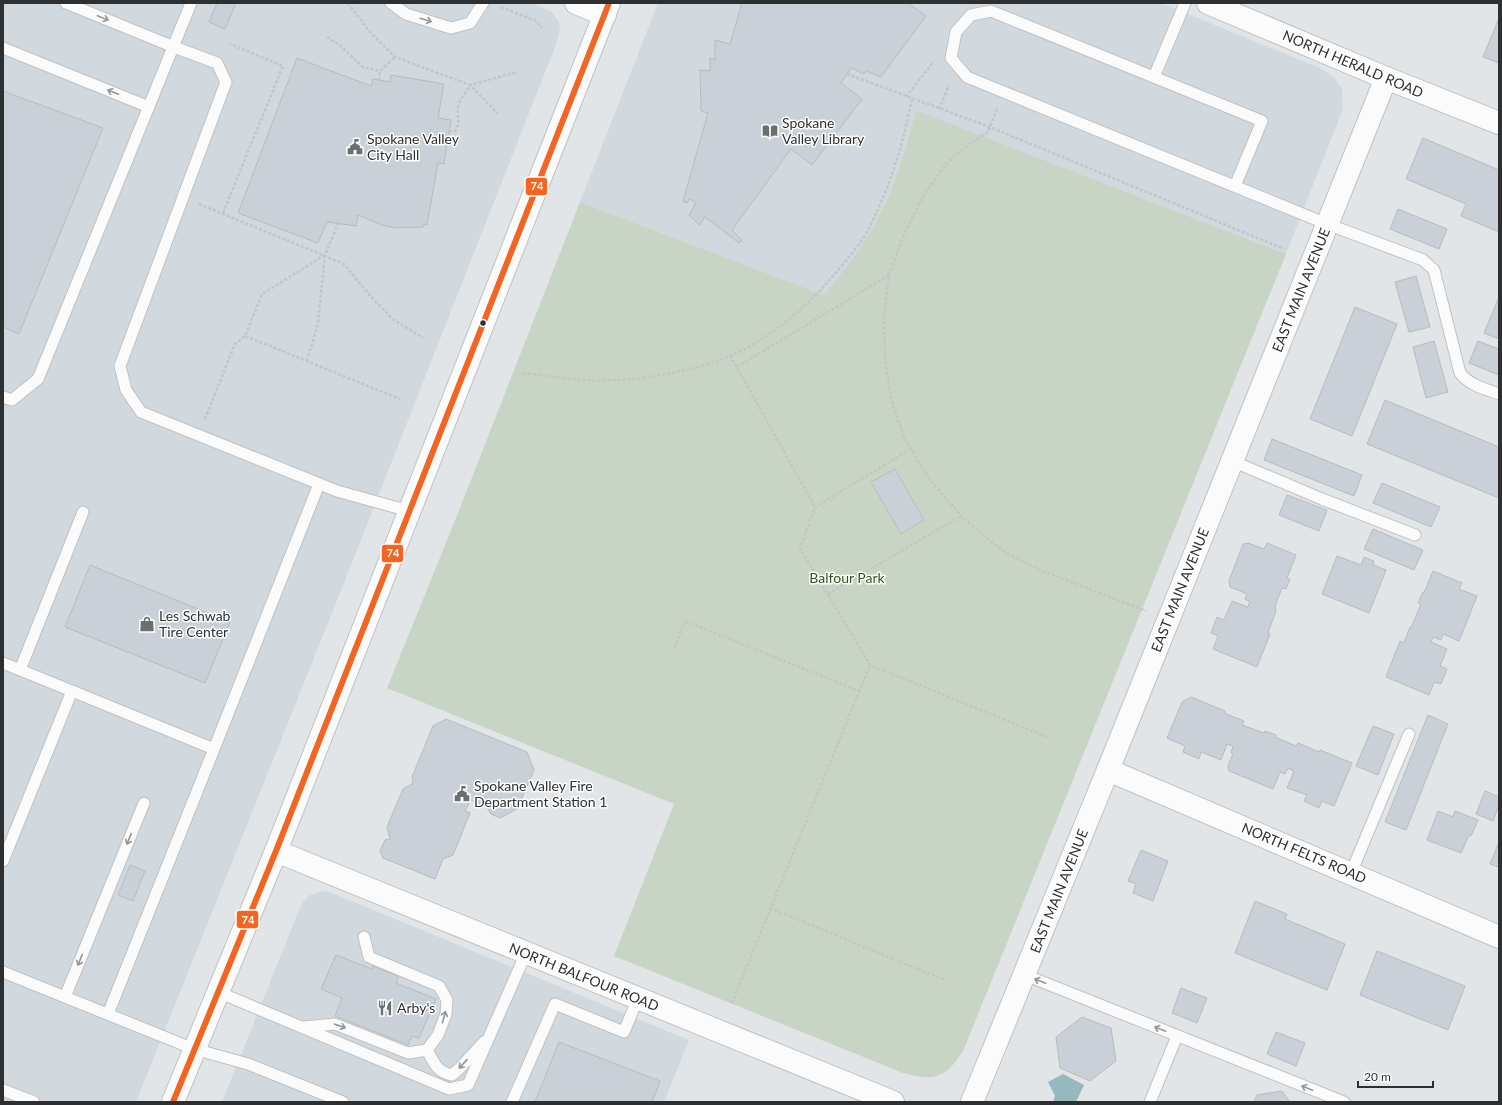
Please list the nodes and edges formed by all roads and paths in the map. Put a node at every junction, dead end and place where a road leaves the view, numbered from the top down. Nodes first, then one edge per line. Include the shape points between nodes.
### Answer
1 (66, 3) edge
2 (191, 3) edge
3 (348, 3) edge
4 (391, 3) edge
5 (483, 3) edge
6 (576, 3) edge
7 (1185, 3) edge
8 (1208, 3) edge
9 (498, 6) dead end
10 (607, 9) edge
11 (542, 28) dead end
12 (327, 37) dead end
13 (230, 44) dead end
14 (174, 47) junction
15 (3, 48) edge
16 (395, 57) junction
17 (951, 58) junction
18 (380, 71) junction
19 (517, 72) dead end
20 (847, 74) dead end
21 (1154, 77) junction
22 (1386, 78) junction
23 (379, 80) dead end
24 (951, 81) dead end
25 (470, 84) junction
26 (1005, 92) junction
27 (906, 97) junction
28 (912, 99) junction
29 (149, 107) junction
30 (939, 109) junction
31 (498, 114) dead end
32 (1499, 123) edge
33 (990, 128) junction
34 (449, 132) dead end
35 (1235, 186) junction
36 (184, 198) junction
37 (223, 213) junction
38 (338, 224) dead end
39 (1327, 224) junction
40 (1284, 249) dead end
41 (325, 255) junction
42 (889, 275) junction
43 (245, 336) junction
44 (423, 338) dead end
45 (730, 355) junction
46 (307, 361) junction
47 (737, 367) junction
48 (523, 373) dead end
49 (1499, 394) edge
50 (3, 397) edge
51 (400, 399) dead end
52 (199, 436) junction
53 (911, 449) junction
54 (1232, 461) junction
55 (319, 484) junction
56 (815, 507) junction
57 (409, 511) junction
58 (83, 512) dead end
59 (961, 516) junction
60 (1415, 535) dead end
61 (828, 594) junction
62 (1168, 620) junction
63 (674, 648) dead end
64 (3, 663) edge
65 (870, 665) junction
66 (20, 670) junction
67 (72, 691) junction
68 (859, 691) junction
69 (1409, 734) dead end
70 (1047, 737) dead end
71 (214, 749) junction
72 (1108, 770) junction
73 (144, 803) dead end
74 (276, 851) junction
75 (3, 861) edge
76 (1351, 873) junction
77 (770, 908) junction
78 (364, 937) dead end
79 (1499, 937) edge
80 (526, 953) junction
81 (3, 972) edge
82 (1025, 975) junction
83 (947, 978) dead end
84 (218, 992) junction
85 (65, 997) junction
86 (638, 998) junction
87 (732, 1004) dead end
88 (108, 1014) junction
89 (302, 1027) junction
90 (490, 1036) junction
91 (1177, 1036) junction
92 (194, 1049) junction
93 (427, 1050) junction
94 (5, 1092) edge
95 (975, 1101) edge
96 (34, 1102) edge
97 (173, 1102) edge
98 (343, 1102) edge
99 (512, 1102) edge
100 (893, 1102) edge
101 (1150, 1102) edge
102 (1344, 1102) edge

1 -> 14 lane
2 - 14 lane
3 - 16 path via 369,31
4 -> 5 lane via 406,14 451,28 470,23
6 - 10 street
7 - 21 lane
8 - 22 street, NORTH HERALD ROAD
9 - 11 path via 536,21
10 - 57 street
12 - 18 path via 363,67
13 - 37 path via 283,66
14 - 29 lane
14 - 36 lane via 217,63 226,82
29 -> 15 lane
16 - 18 path
16 - 25 path
17 - 21 lane via 956,32 971,15 991,11
17 - 26 lane via 967,77
17 - 27 path via 939,54
18 - 23 path
19 - 25 path
20 - 27 path
21 - 35 lane via 1262,121
22 - 32 street, NORTH HERALD ROAD
22 - 39 street, EAST MAIN AVENUE
24 - 30 path
25 - 31 path
25 - 34 path via 458,108 459,125 455,131
26 - 33 path
26 - 35 lane
27 - 28 path
28 - 30 path
28 - 45 path via 899,154 888,186 868,229 815,298 782,325 750,346
29 - 50 lane via 38,379 12,400
30 - 33 path
33 - 40 path
33 - 42 path via 947,163 923,196 903,237
35 - 39 lane
36 - 37 path
36 - 52 lane via 120,366 126,390 141,412
37 - 41 path
38 - 41 path
39 - 49 lane via 1423,260 1429,265 1434,270 1460,373 1464,379 1475,385
39 - 54 street, EAST MAIN AVENUE
41 - 43 path via 262,294
41 - 44 path via 344,264 394,320
41 - 46 path via 318,323
42 - 47 path
42 - 53 path via 884,320 884,360 891,400 904,438
43 - 46 path
43 - 52 path via 236,344
45 - 47 path
45 - 48 path via 681,372 647,378 587,380
46 - 51 path
47 - 56 path
52 - 55 lane
53 - 56 path
53 - 59 path via 928,477
54 - 60 lane
54 - 62 street, EAST MAIN AVENUE
55 - 57 lane
55 - 71 lane
56 - 61 path via 800,548
57 - 74 street
58 - 66 lane
59 - 61 path
59 - 62 path via 1001,550 1038,568
61 - 65 path
62 - 72 street, EAST MAIN AVENUE
63 - 68 path via 685,621
64 - 66 lane
65 - 68 path
65 - 70 path
66 - 67 lane
67 - 71 lane
67 - 75 lane
68 - 77 path
69 - 76 lane
71 - 88 lane
72 - 76 street, NORTH FELTS ROAD
72 - 82 street, EAST MAIN AVENUE
73 -> 85 lane
74 - 80 street, NORTH BALFOUR ROAD
74 - 84 street
76 - 79 street, NORTH FELTS ROAD
77 - 83 path via 942,979
77 - 87 path
93 -> 78 lane via 438,1035 446,1014 447,1000 439,986 368,957
80 - 86 street, NORTH BALFOUR ROAD
80 - 90 lane
81 - 85 lane
91 -> 82 lane
82 - 95 street, EAST MAIN AVENUE
84 - 89 lane
84 - 92 street
85 - 88 lane
86 - 99 lane via 624,1032 555,1004
86 - 100 street, NORTH BALFOUR ROAD
88 - 92 lane
89 - 90 lane via 450,1088 468,1086
89 -> 93 lane via 335,1024 408,1053
90 -> 93 lane via 452,1075 437,1068
91 - 101 lane
102 -> 91 lane
92 - 97 street
92 - 98 lane via 248,1064
94 - 96 lane

